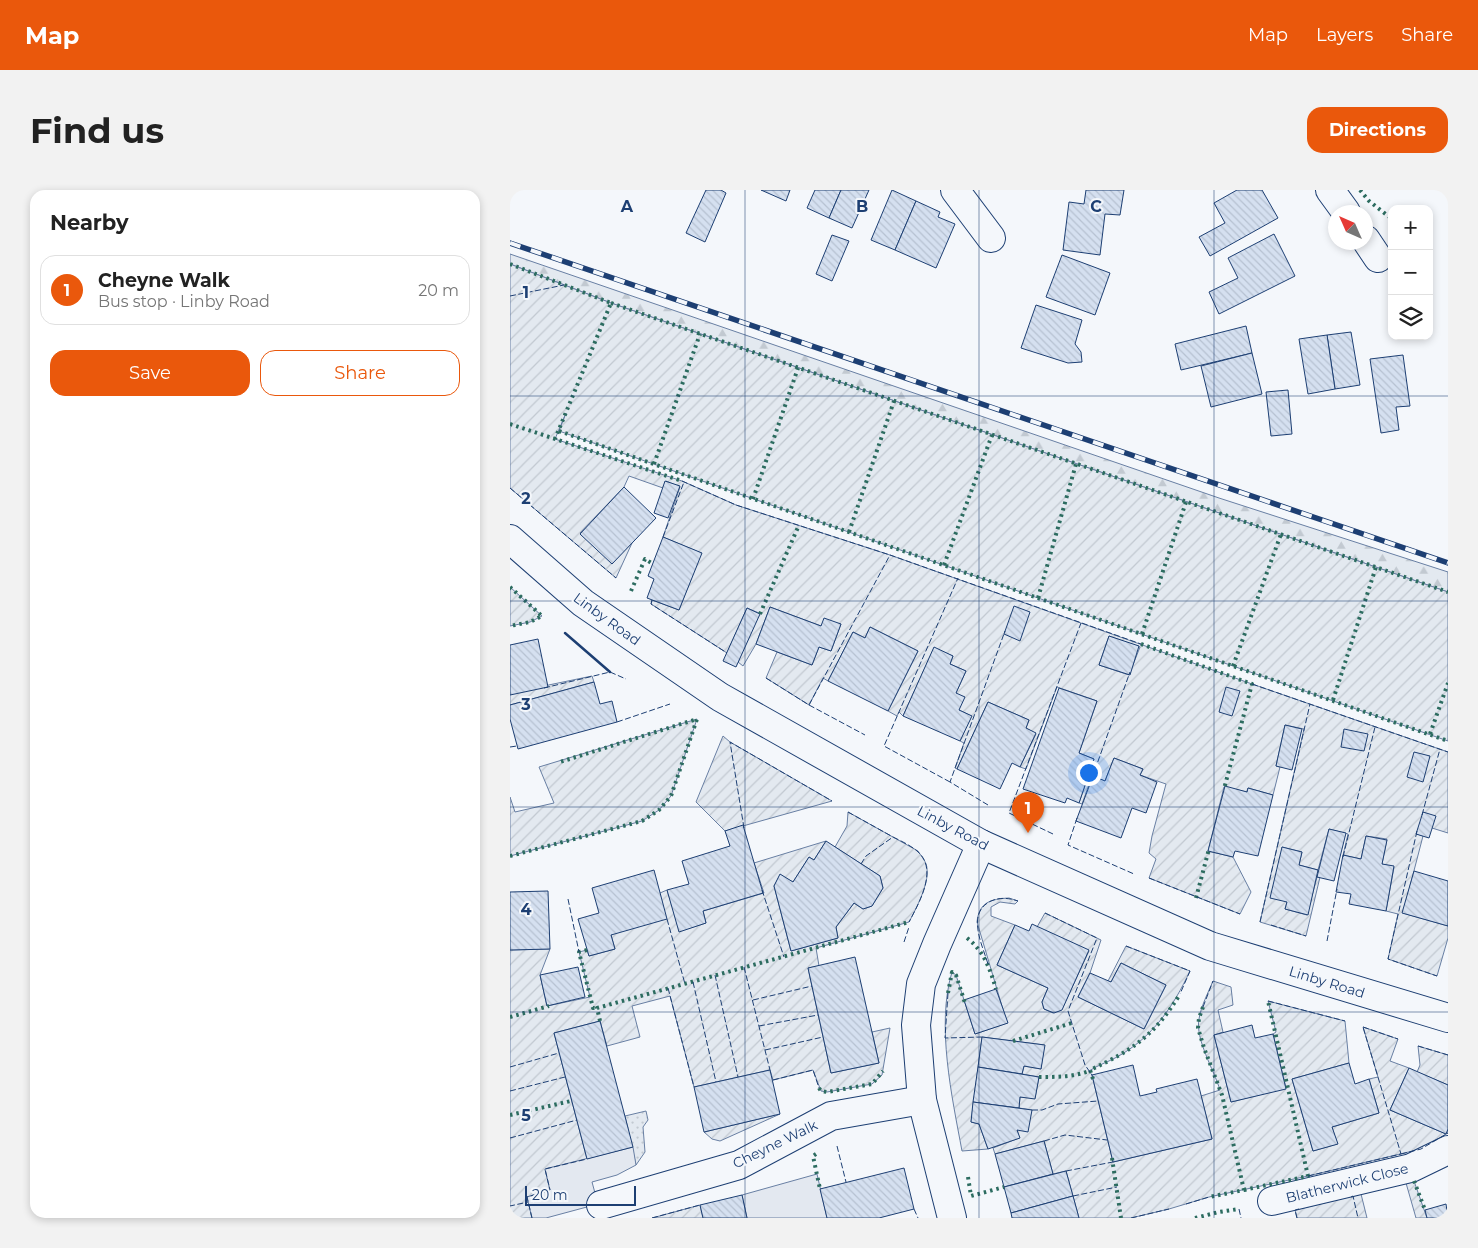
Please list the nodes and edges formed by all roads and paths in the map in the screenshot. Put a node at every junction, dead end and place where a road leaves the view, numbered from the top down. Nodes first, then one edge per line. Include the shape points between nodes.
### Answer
1 (955, 190) edge
2 (1330, 190) edge
3 (1341, 205) edge
4 (991, 238) dead end
5 (510, 539) edge
6 (981, 844) junction
7 (1448, 1018) edge
8 (922, 1100) junction
9 (1448, 1150) edge
10 (1272, 1201) dead end
11 (601, 1205) dead end
12 (952, 1218) edge

1 - 4 street
2 - 3 street
5 - 6 street, Linby Road via 583,603 720,696
6 - 7 street, Linby Road via 1210,946
6 - 8 street via 921,984 916,1025
8 - 11 street, Cheyne Walk via 830,1116 738,1164
8 - 12 street
9 - 10 street, Blatherwick Close via 1411,1168

